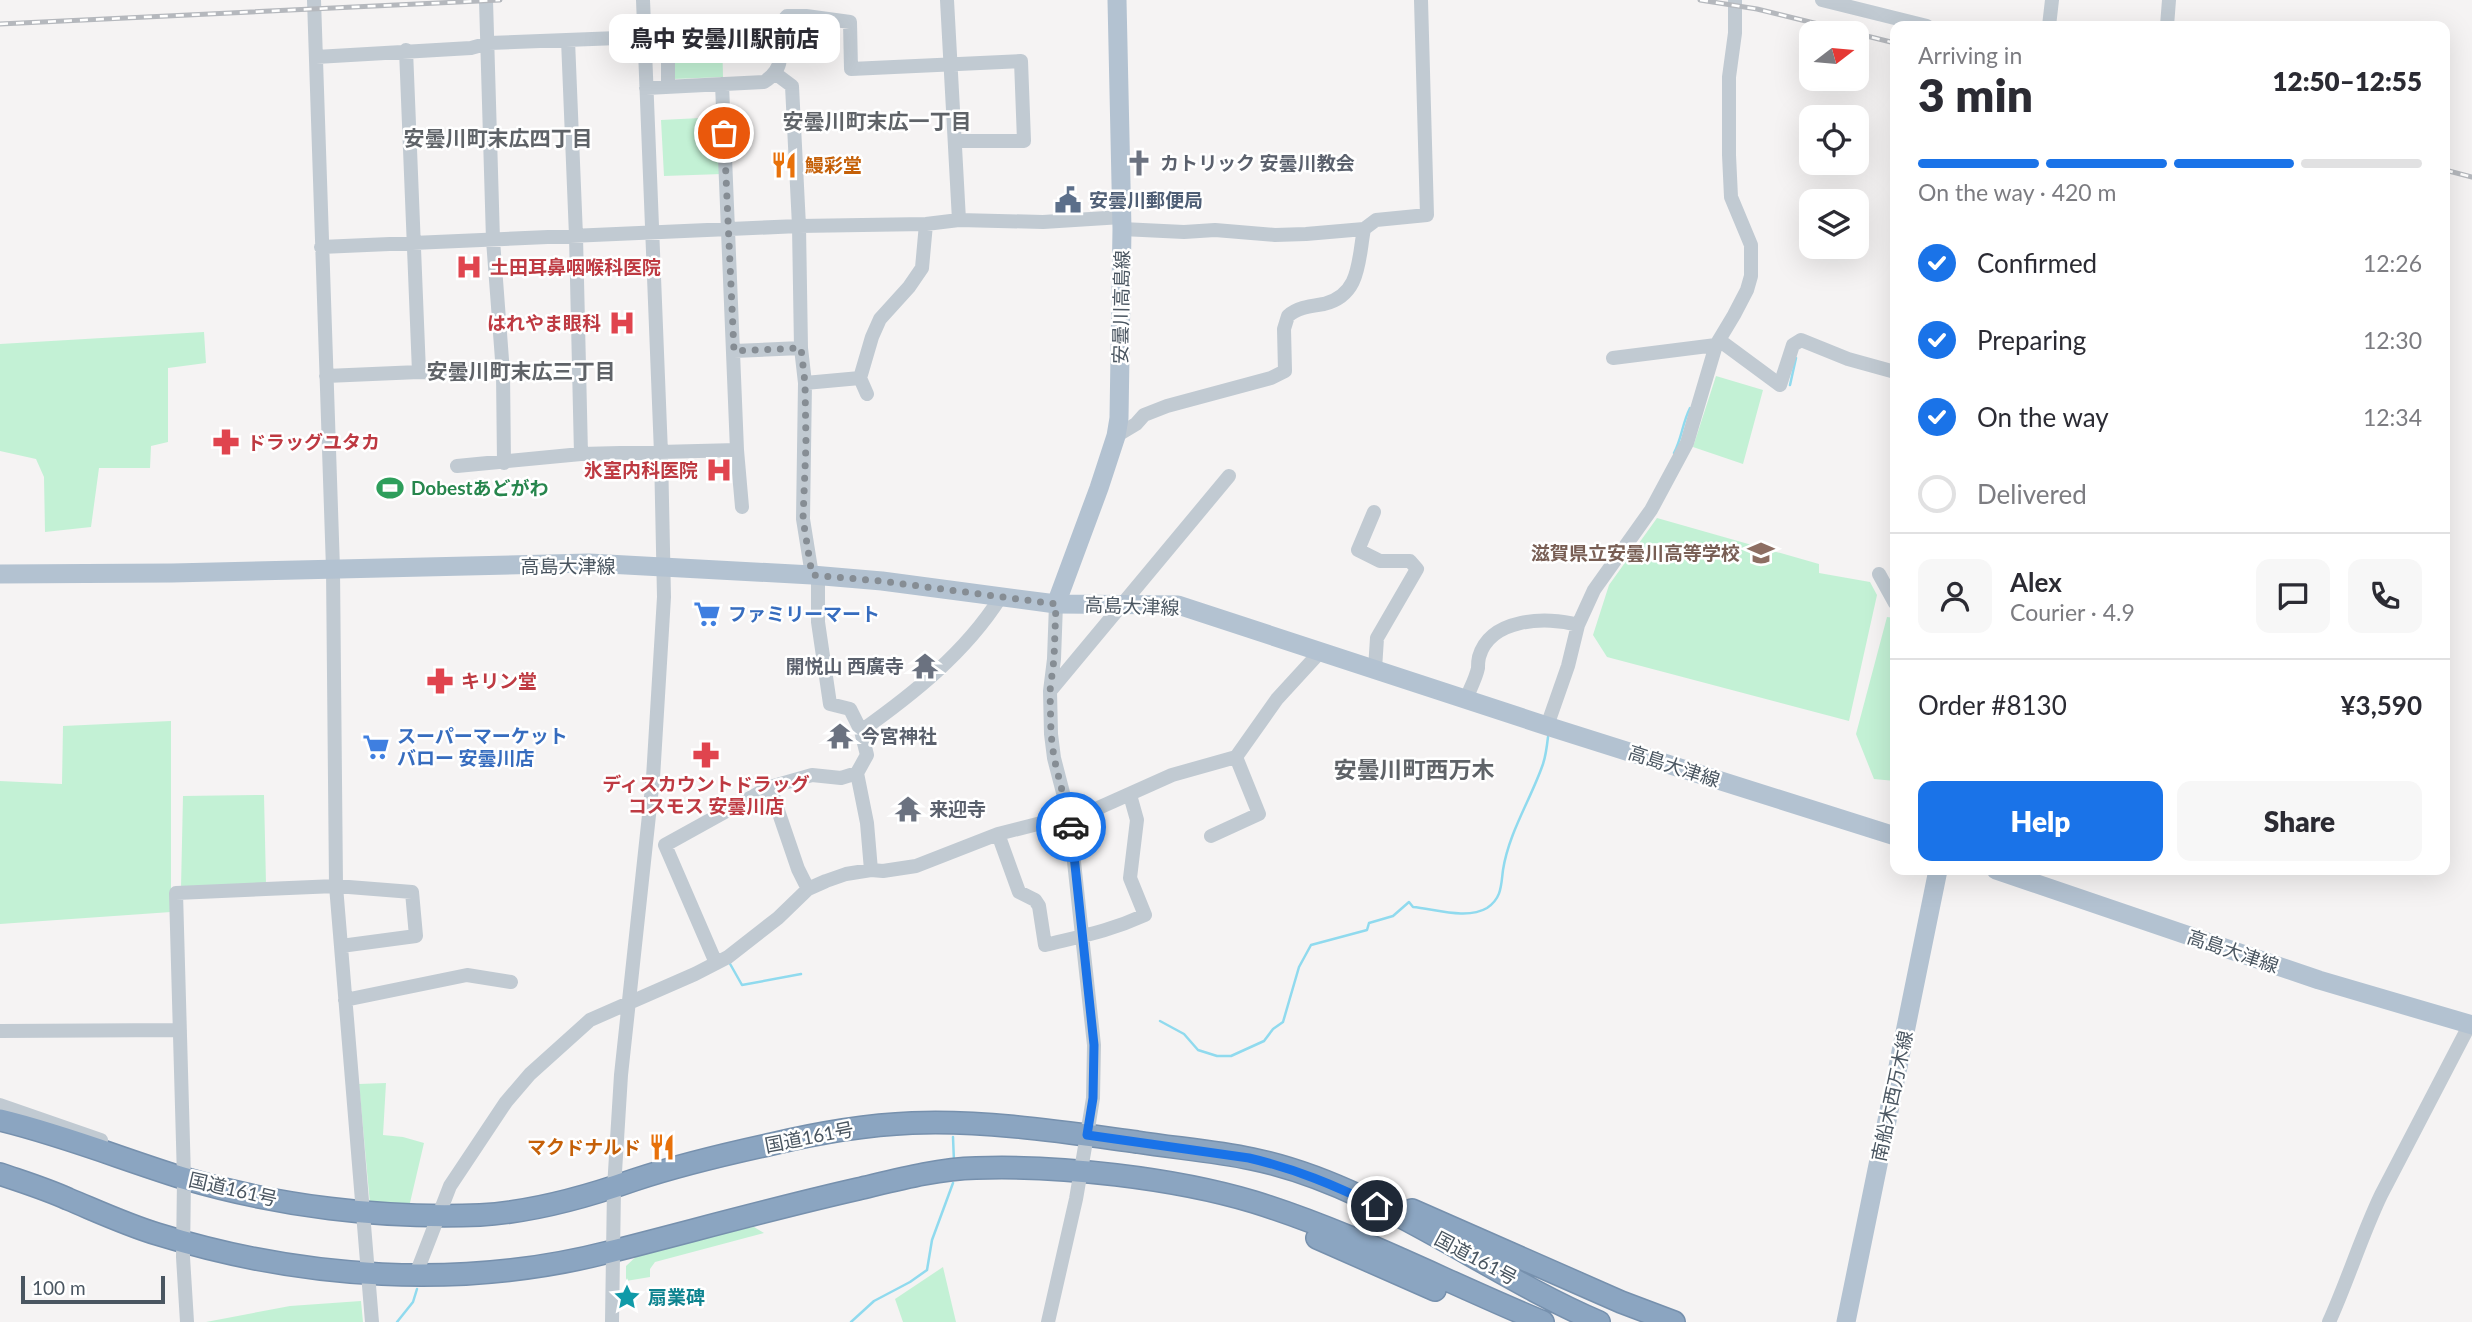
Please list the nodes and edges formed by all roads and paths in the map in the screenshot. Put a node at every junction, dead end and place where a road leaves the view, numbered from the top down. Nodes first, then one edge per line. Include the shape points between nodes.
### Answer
1 (314, 0) edge
2 (486, 0) edge
3 (643, 0) edge
4 (947, 0) edge
5 (1117, 0) edge
6 (1421, 0) edge
7 (1735, 0) edge
8 (1822, 0) edge
9 (2052, 0) edge
10 (2169, 0) edge
11 (1866, 5) edge
12 (1912, 21) edge
13 (2050, 21) edge
14 (2167, 21) edge
15 (668, 31) junction
16 (773, 32) junction
17 (644, 34) junction
18 (568, 40) junction
19 (489, 43) junction
20 (406, 50) junction
21 (316, 57) junction
22 (950, 66) junction
23 (776, 74) junction
24 (722, 84) junction
25 (667, 87) junction
26 (646, 88) junction
27 (955, 141) junction
28 (959, 220) junction
29 (1122, 223) junction
30 (926, 224) junction
31 (799, 226) junction
32 (1364, 229) junction
33 (728, 230) junction
34 (652, 234) junction
35 (576, 236) junction
36 (493, 240) junction
37 (415, 244) junction
38 (321, 247) junction
39 (1717, 343) junction
40 (801, 348) junction
41 (734, 351) junction
42 (1613, 358) dead end
43 (1890, 371) edge
44 (419, 372) junction
45 (503, 373) junction
46 (326, 376) junction
47 (860, 378) junction
48 (805, 383) junction
49 (867, 394) dead end
50 (1116, 436) junction
51 (737, 450) junction
52 (661, 453) junction
53 (581, 454) junction
54 (504, 463) junction
55 (457, 467) dead end
56 (1229, 476) dead end
57 (742, 507) dead end
58 (1374, 512) dead end
59 (333, 569) junction
60 (665, 569) junction
61 (0, 574) edge
62 (1879, 574) dead end
63 (815, 575) junction
64 (1890, 594) edge
65 (1000, 598) junction
66 (1056, 604) junction
67 (1121, 605) junction
68 (1578, 625) junction
69 (1321, 651) junction
70 (1376, 669) junction
71 (1050, 691) junction
72 (1466, 699) junction
73 (1547, 726) junction
74 (861, 731) junction
75 (1236, 757) junction
76 (856, 773) junction
77 (770, 787) junction
78 (1130, 794) junction
79 (1069, 816) junction
80 (998, 834) junction
81 (1890, 834) edge
82 (1211, 836) dead end
83 (871, 870) junction
84 (1937, 875) edge
85 (2011, 875) edge
86 (337, 886) junction
87 (808, 889) junction
88 (1081, 937) junction
89 (341, 946) junction
90 (716, 963) junction
91 (511, 982) dead end
92 (345, 1000) junction
93 (628, 1003) junction
94 (2471, 1024) edge
95 (180, 1030) junction
96 (0, 1031) edge
97 (0, 1105) edge
98 (0, 1120) edge
99 (1087, 1135) junction
100 (123, 1157) junction
101 (1079, 1172) junction
102 (0, 1174) edge
103 (1311, 1175) junction
104 (184, 1178) junction
105 (0, 1185) edge
106 (614, 1188) junction
107 (1253, 1202) junction
108 (364, 1211) junction
109 (438, 1214) junction
110 (152, 1233) junction
111 (184, 1242) junction
112 (611, 1252) junction
113 (369, 1274) junction
114 (416, 1274) junction
115 (187, 1322) edge
116 (372, 1322) edge
117 (612, 1322) edge
118 (1048, 1322) edge
119 (1511, 1322) edge
120 (1543, 1322) edge
121 (1599, 1322) edge
122 (1674, 1322) edge
123 (1846, 1322) edge
124 (2329, 1322) edge

1 - 21 street
2 - 19 street
3 - 17 street
4 - 22 street
5 - 29 main road, 安曇川高島線
6 - 32 street via 1426,215 1376,220
7 - 39 street via 1729,77 1731,197 1751,245 1752,260 1747,290
8 - 11 street
9 - 13 street
10 - 14 street
11 - 12 street
15 - 16 street via 761,26
15 - 17 street
15 - 25 street
16 - 22 street via 787,16 850,22 851,69
16 - 23 street via 779,47
17 - 18 street
17 - 26 street
18 - 19 street
18 - 35 street
19 - 20 street
19 - 36 street
20 - 21 street
20 - 37 street
21 - 38 street
22 - 27 street
22 - 27 street via 1021,61 1024,141
23 - 24 street via 764,82
23 - 31 street via 792,86
24 - 25 street
24 - 33 street
25 - 26 street
26 - 34 street
27 - 28 street
28 - 29 street
28 - 30 street
29 - 32 street via 1184,232 1275,235
29 - 50 main road, 安曇川高島線
30 - 31 street
30 - 47 street via 922,268 880,320
31 - 33 street
31 - 40 street
32 - 50 street via 1347,294 1288,316 1285,371 1167,406 1144,415
33 - 34 street
33 - 41 street
34 - 35 street
34 - 52 street
35 - 36 street
35 - 53 street
36 - 37 street
36 - 45 street
37 - 38 street
37 - 44 street
38 - 46 street
39 - 42 street
39 - 43 street via 1780,384 1793,345 1801,340
39 - 68 street via 1687,443 1651,510 1594,590
40 - 41 street
40 - 48 street
41 - 51 street
44 - 45 street
44 - 46 street
45 - 54 street
46 - 59 street
47 - 48 street
47 - 49 street
48 - 63 street via 803,519
50 - 66 main road, 安曇川高島線
51 - 52 street
51 - 57 street
52 - 53 street
52 - 60 street
53 - 54 street
54 - 55 street
56 - 67 street
58 - 70 street via 1358,550 1380,561 1410,561 1417,569 1377,638
59 - 60 main road, 高島大津線 via 589,564
59 - 61 main road, 高島大津線
59 - 86 street
60 - 63 main road, 高島大津線
60 - 93 street via 653,778
62 - 64 street
63 - 65 main road, 高島大津線
63 - 74 street via 830,704 850,709
65 - 66 main road, 高島大津線
65 - 74 street via 958,650 913,694
66 - 67 main road, 高島大津線
66 - 71 street
67 - 69 main road, 高島大津線 via 1178,605
67 - 71 street
68 - 72 street via 1532,620 1491,636 1479,656
68 - 73 street
69 - 70 main road, 高島大津線
69 - 75 street via 1277,699
70 - 72 main road, 高島大津線
71 - 79 street via 1054,758
72 - 73 main road, 高島大津線
73 - 81 main road, 高島大津線
74 - 76 street via 867,755
75 - 78 street via 1172,775
75 - 82 street via 1259,814
76 - 77 street via 841,778 813,775
76 - 83 street
77 - 87 street
77 - 90 street via 665,845
78 - 79 street
78 - 88 street via 1137,820 1130,878 1145,915
79 - 80 street
79 - 88 street
80 - 83 street via 916,866
80 - 88 street via 1018,892 1039,906 1045,945
83 - 87 street
84 - 123 main road, 南船木西万木線
85 - 94 main road, 高島大津線 via 2319,981
86 - 89 street
86 - 89 street via 412,892 416,936
86 - 95 street via 176,893
87 - 90 street via 778,918
88 - 99 street via 1094,1045
89 - 92 street
90 - 93 street
91 - 92 street via 467,975
92 - 108 street
93 - 106 street
93 - 109 street via 590,1020 530,1074 469,1156
94 - 124 street via 2381,1195
95 - 96 street
95 - 104 street
97 - 100 street via 103,1140
98 - 100 highway, 国道161号
99 - 101 street
99 - 103 highway, 国道161号 via 1249,1158
99 - 106 highway, 国道161号 via 939,1123 865,1126 771,1144
100 - 104 highway, 国道161号
101 - 107 highway, 国道161号 via 1176,1185
101 - 112 highway, 国道161号 via 973,1168 903,1179
101 - 118 street
102 - 110 highway, 国道161号
103 - 121 highway, 国道161号
103 - 122 highway via 1384,1197
104 - 108 highway, 国道161号 via 299,1204
104 - 111 street
105 - 110 street via 136,1238
106 - 109 highway, 国道161号 via 507,1213
106 - 112 street
107 - 119 highway via 1261,1211 1364,1261
107 - 120 highway, 国道161号 via 1370,1245
108 - 109 highway, 国道161号
108 - 113 street
109 - 114 street
110 - 111 highway, 国道161号
111 - 113 highway, 国道161号 via 288,1266
111 - 115 street
112 - 114 highway, 国道161号 via 497,1271
112 - 117 street
113 - 114 highway, 国道161号
113 - 116 street

